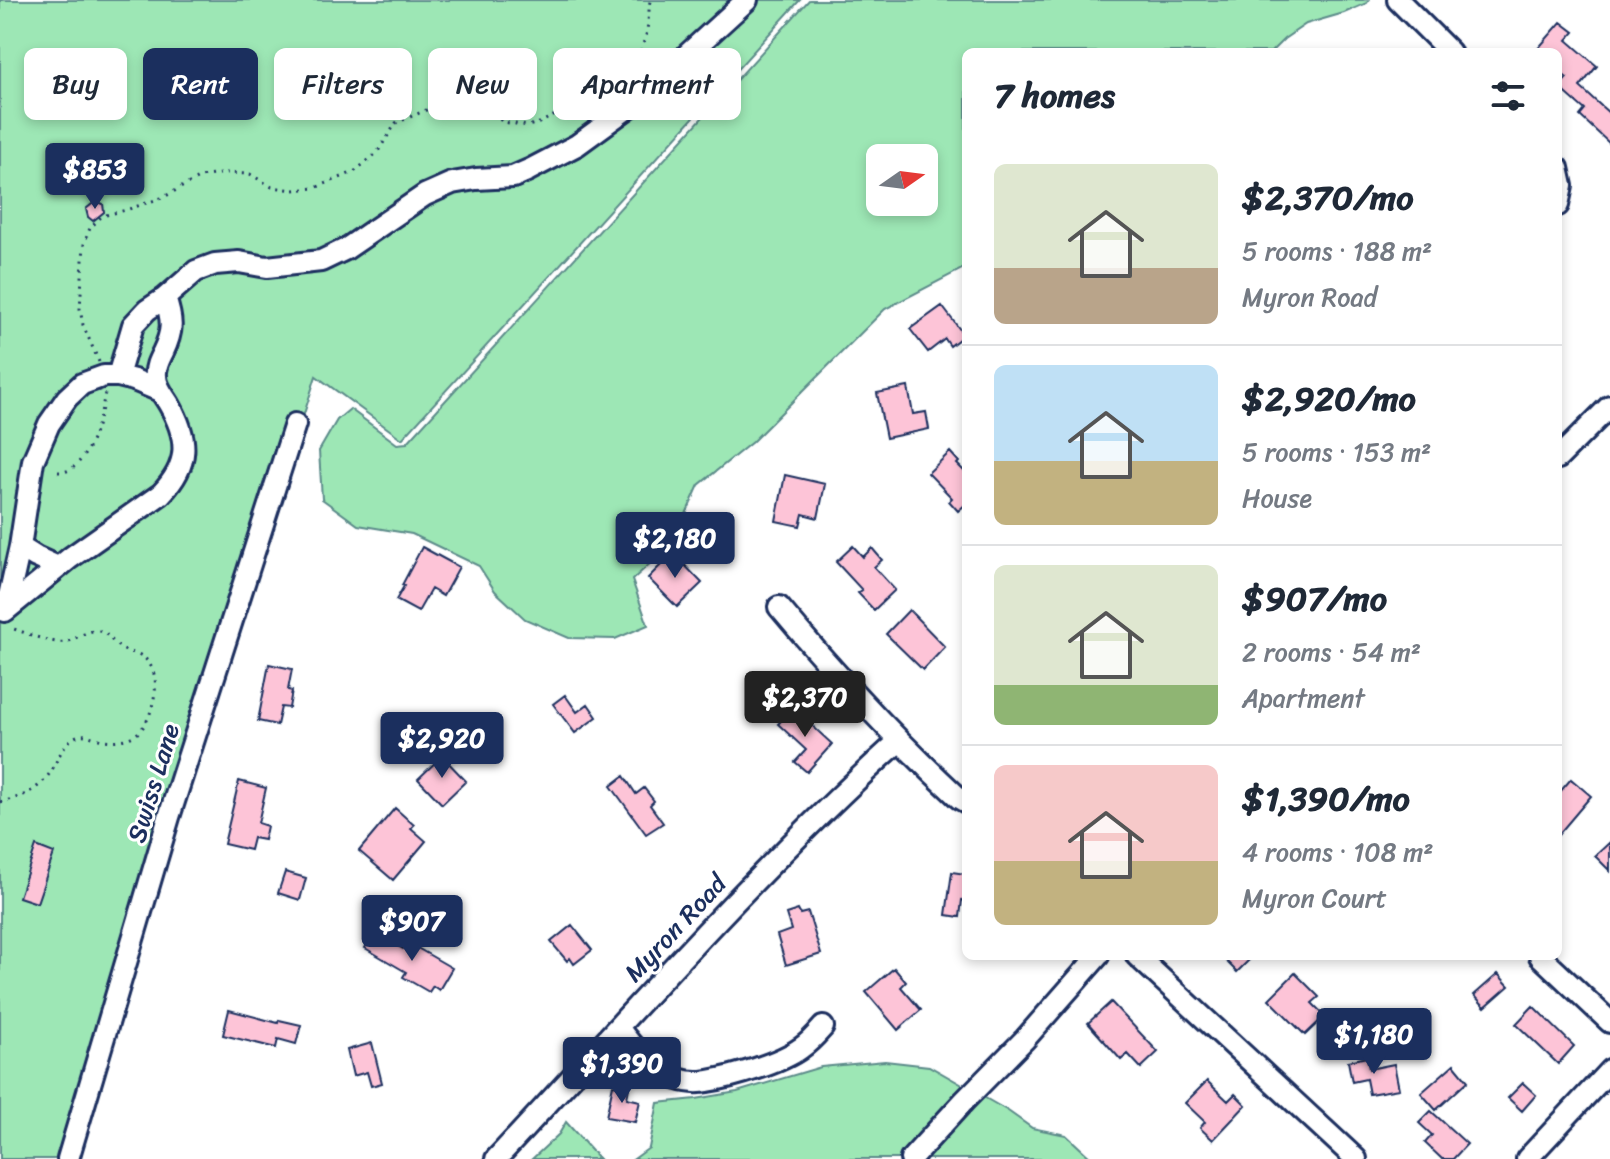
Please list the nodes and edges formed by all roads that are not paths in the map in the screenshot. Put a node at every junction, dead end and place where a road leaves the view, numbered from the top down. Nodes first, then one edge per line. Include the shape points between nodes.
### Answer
1 (747, 0) edge
2 (1398, 0) edge
3 (1446, 48) edge
4 (165, 298) junction
5 (111, 376) junction
6 (160, 391) junction
7 (1610, 406) edge
8 (295, 424) dead end
9 (1562, 454) edge
10 (20, 547) junction
11 (58, 567) junction
12 (779, 607) dead end
13 (5, 618) edge
14 (899, 741) junction
15 (962, 800) edge
16 (1094, 960) edge
17 (1141, 960) edge
18 (1544, 960) edge
19 (1610, 1022) edge
20 (618, 1027) junction
21 (823, 1027) dead end
22 (1610, 1070) edge
23 (68, 1159) edge
24 (496, 1159) edge
25 (911, 1159) edge
26 (1356, 1159) edge
27 (1527, 1159) edge

1 - 4 street via 632,105 577,145 529,170 438,189 321,261 267,267 215,264 196,271
2 - 3 street
4 - 5 street via 133,325
4 - 6 street via 172,325 156,368
5 - 6 street
5 - 10 street via 82,384 49,424 33,461
6 - 11 street via 182,433 182,457 173,482
7 - 9 street
8 - 23 street, Swiss Lane via 165,831
10 - 11 street
10 - 13 street
11 - 13 street
12 - 14 street
14 - 15 street
14 - 20 street, Myron Road via 750,886
16 - 25 street
17 - 26 street
18 - 19 street
20 - 21 street via 646,1060 690,1082 706,1082 784,1057
20 - 24 street, Myron Road
22 - 27 street

